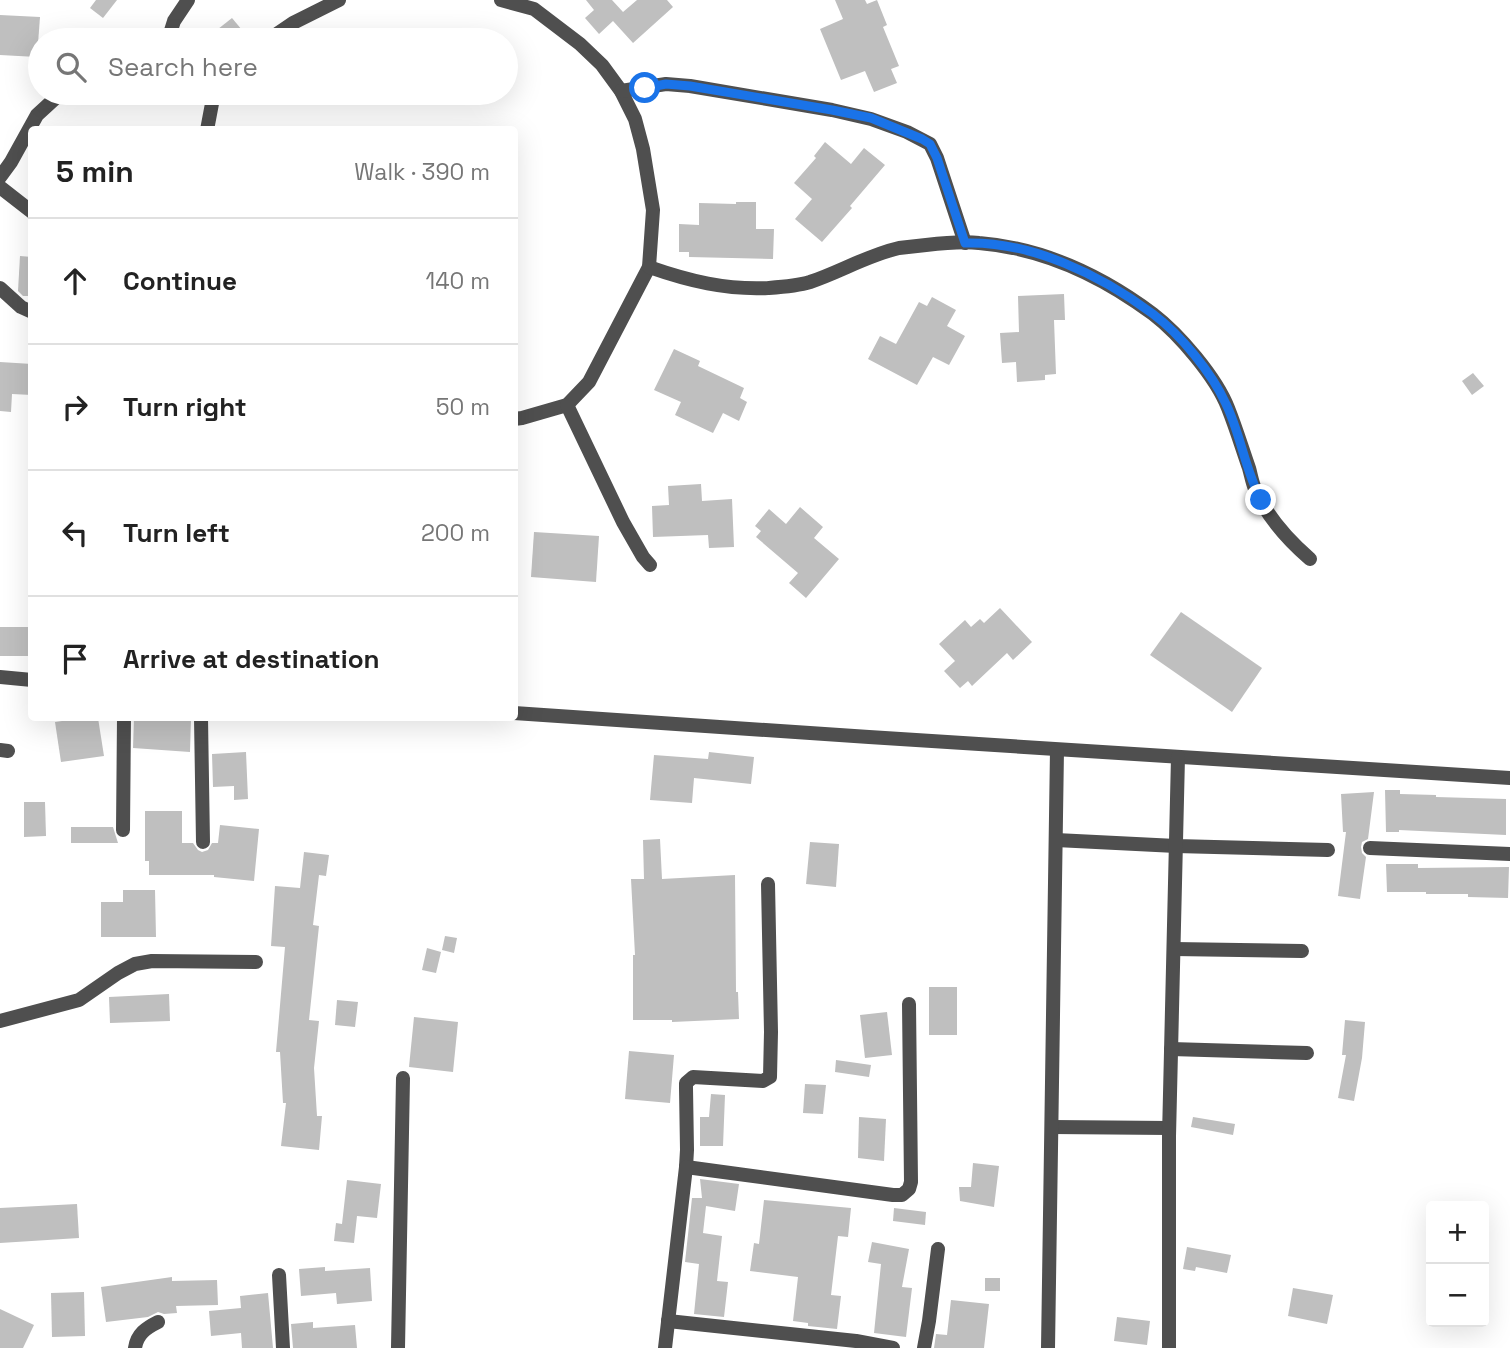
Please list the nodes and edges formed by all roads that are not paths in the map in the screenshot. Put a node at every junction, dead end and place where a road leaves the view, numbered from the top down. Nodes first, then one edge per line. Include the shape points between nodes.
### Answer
1 (188, 0) edge
2 (339, 0) edge
3 (501, 0) edge
4 (535, 5) edge
5 (172, 28) edge
6 (286, 28) edge
7 (621, 90) junction
8 (48, 105) edge
9 (212, 105) edge
10 (31, 126) edge
11 (208, 126) edge
12 (28, 131) edge
13 (0, 177) edge
14 (0, 187) edge
15 (28, 209) edge
16 (965, 243) junction
17 (649, 267) junction
18 (0, 288) edge
19 (28, 310) edge
20 (567, 405) junction
21 (518, 418) edge
22 (1310, 559) dead end
23 (650, 565) dead end
24 (0, 677) edge
25 (28, 680) edge
26 (518, 713) edge
27 (124, 721) edge
28 (201, 721) edge
29 (1057, 750) junction
30 (1178, 757) junction
31 (1510, 778) edge
32 (123, 830) dead end
33 (1056, 840) junction
34 (203, 842) dead end
35 (1176, 846) junction
36 (1370, 848) dead end
37 (1328, 850) dead end
38 (1510, 854) edge
39 (768, 884) dead end
40 (1174, 949) junction
41 (1302, 951) dead end
42 (256, 962) dead end
43 (909, 1004) dead end
44 (0, 1021) edge
45 (1171, 1049) junction
46 (1307, 1053) dead end
47 (403, 1078) dead end
48 (1052, 1127) junction
49 (1169, 1128) junction
50 (686, 1167) junction
51 (938, 1250) dead end
52 (279, 1275) dead end
53 (668, 1321) junction
54 (158, 1322) dead end
55 (135, 1348) edge
56 (283, 1348) edge
57 (398, 1348) edge
58 (664, 1348) edge
59 (893, 1348) edge
60 (923, 1348) edge
61 (1048, 1348) edge
62 (1169, 1348) edge

1 - 5 street
2 - 6 street
3 - 4 street
4 - 7 street via 602,65
7 - 16 street via 690,86 871,118 906,132 930,144
7 - 17 street via 635,119 650,188
8 - 10 street
9 - 11 street
12 - 13 street
14 - 15 street
16 - 17 street via 900,248 807,283 779,287 713,285
16 - 22 street via 1054,258 1107,284 1174,332 1208,372 1227,405 1261,500 1285,536
17 - 20 street via 589,382
18 - 19 street
20 - 21 street
20 - 23 street via 623,522
24 - 25 street
26 - 29 street
27 - 32 street
28 - 34 street
29 - 30 street
29 - 33 street
30 - 31 street
30 - 35 street
33 - 35 street
33 - 48 street
35 - 37 street
35 - 40 street
36 - 38 street
39 - 50 street via 770,1077 763,1081 688,1079
40 - 41 street
40 - 45 street
42 - 44 street via 135,964 79,1000
43 - 50 street via 911,1182 902,1195
45 - 46 street
45 - 49 street
47 - 57 street
48 - 49 street
48 - 61 street
49 - 62 street
50 - 53 street
51 - 60 street
52 - 56 street
53 - 58 street
53 - 59 street
54 - 55 street via 146,1328

